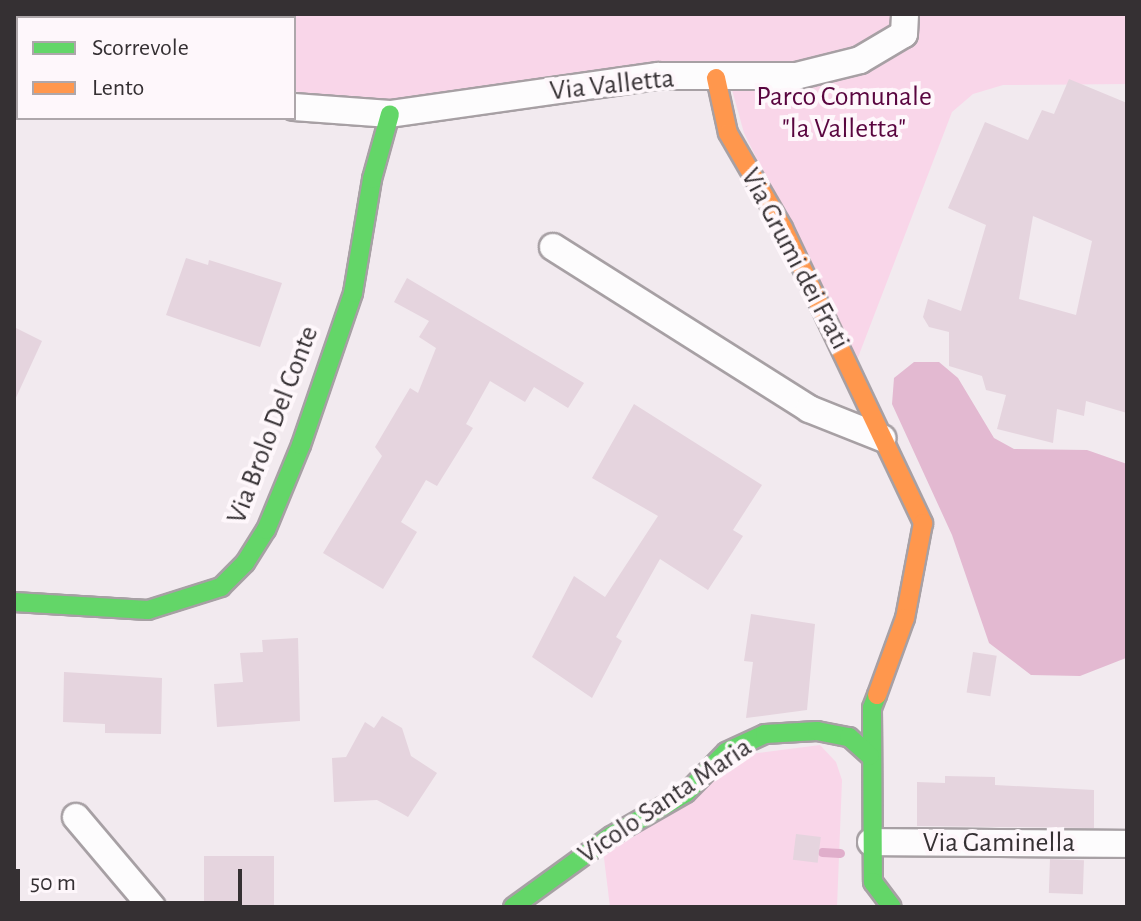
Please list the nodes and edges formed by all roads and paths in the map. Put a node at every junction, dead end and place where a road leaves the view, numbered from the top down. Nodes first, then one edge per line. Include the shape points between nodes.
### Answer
1 (905, 14) edge
2 (716, 78) junction
3 (296, 107) edge
4 (390, 114) junction
5 (553, 247) dead end
6 (882, 438) junction
7 (14, 602) edge
8 (870, 756) junction
9 (76, 817) dead end
10 (871, 842) junction
11 (1127, 844) edge
12 (152, 907) edge
13 (513, 907) edge
14 (892, 907) edge

1 - 2 street, Via Valletta via 904,34 860,60 796,76
2 - 4 street, Via Valletta via 658,76
2 - 6 street, Via Grumi dei Frati via 728,133 783,228
3 - 4 street, Via Valletta
4 - 7 street, Via Brolo Del Conte via 372,179 353,293 301,445 266,530 245,563 221,587 148,610
5 - 6 street via 809,409
6 - 8 street, Via Grumi dei Frati via 923,523 905,618 872,708
8 - 10 street, Via Grumi dei Frati
8 - 13 street, Vicolo Santa Maria via 849,737 817,731 765,734 726,752 686,793 611,836
9 - 12 street
10 - 11 street, Via Gaminella
10 - 14 street, Via Grumi dei Frati via 873,882

